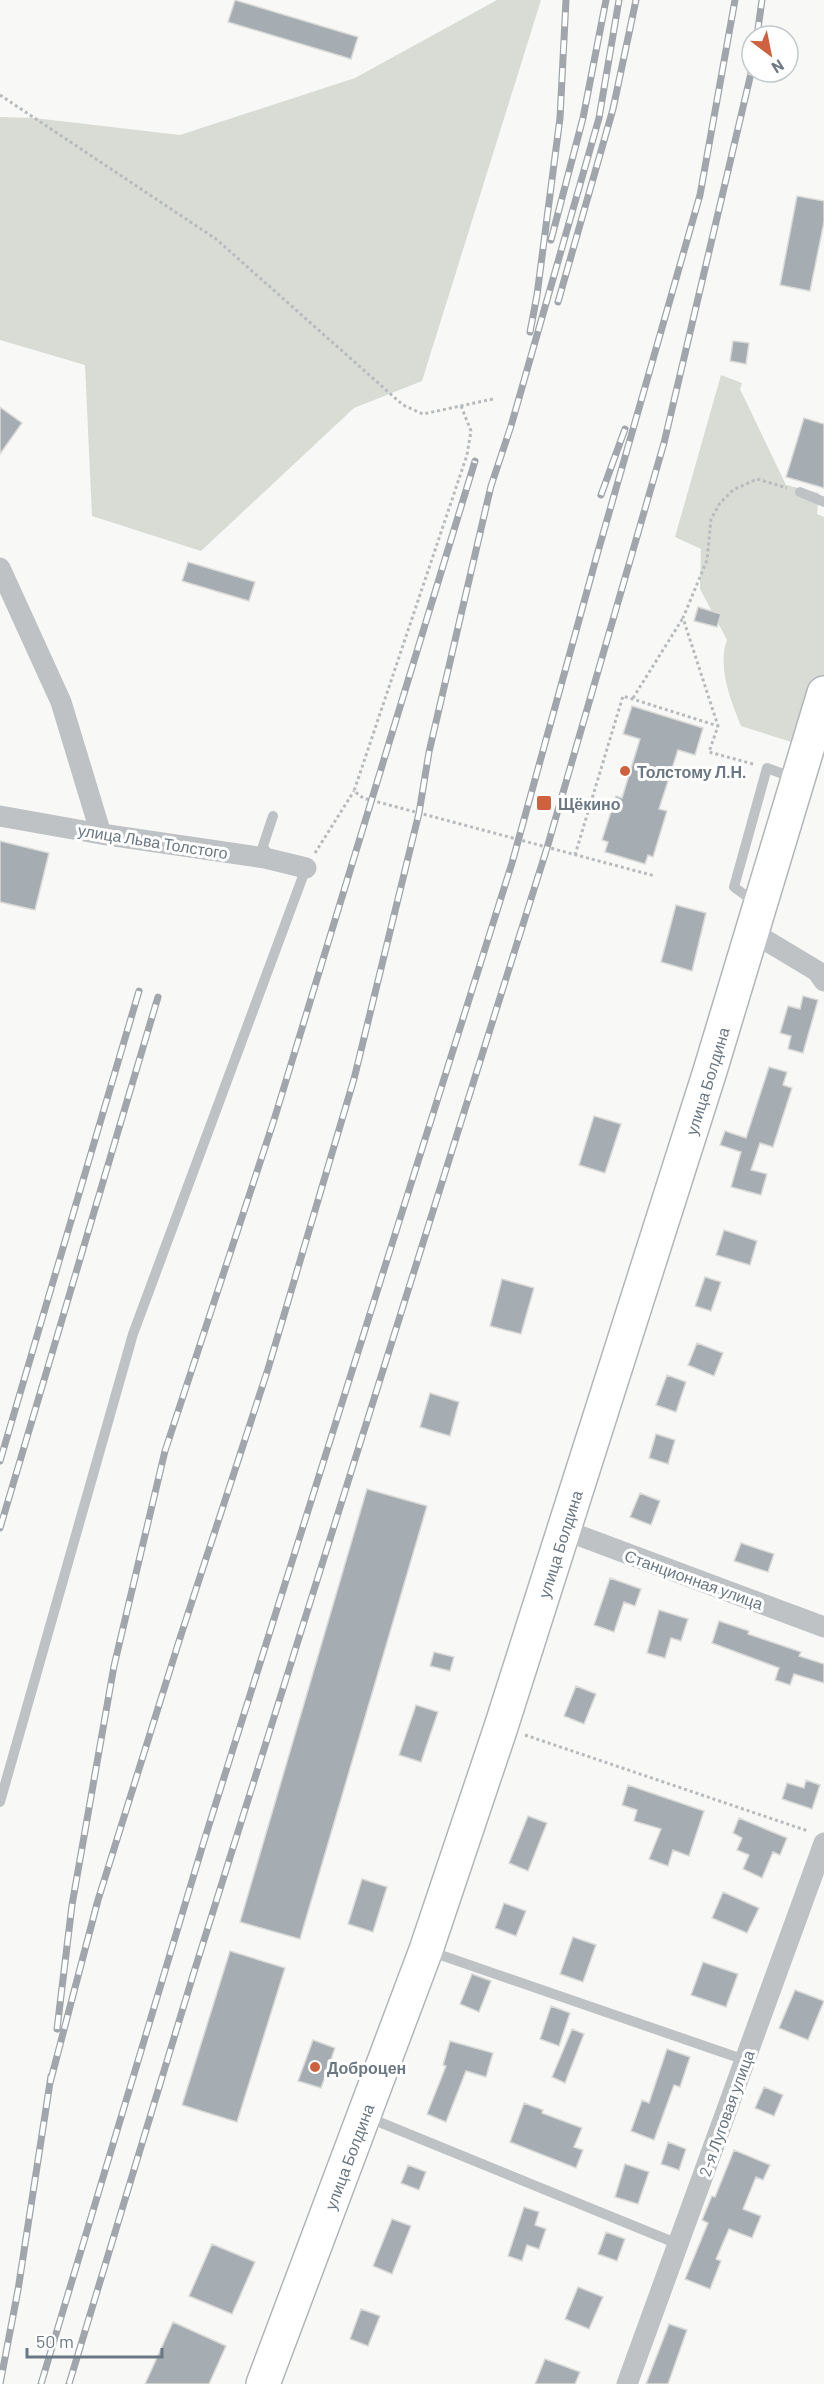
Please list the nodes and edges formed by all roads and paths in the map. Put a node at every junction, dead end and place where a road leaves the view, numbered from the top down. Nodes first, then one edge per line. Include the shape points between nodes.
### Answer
1 (0, 95) edge
2 (493, 399) dead end
3 (461, 406) junction
4 (800, 492) joint
5 (824, 502) edge
6 (0, 568) edge
7 (683, 618) junction
8 (824, 693) edge
9 (633, 698) junction
10 (718, 726) junction
11 (767, 768) junction
12 (797, 779) junction
13 (354, 791) junction
14 (0, 816) edge
15 (273, 816) dead end
16 (101, 834) junction
17 (575, 855) junction
18 (265, 858) junction
19 (306, 868) junction
20 (655, 876) dead end
21 (755, 919) junction
22 (824, 981) edge
23 (564, 1530) junction
24 (824, 1627) edge
25 (501, 1727) junction
26 (0, 1802) edge
27 (818, 1838) edge
28 (426, 1950) junction
29 (745, 2060) junction
30 (364, 2116) junction
31 (678, 2244) junction
32 (263, 2384) edge
33 (627, 2384) edge

1 - 3 path via 216,239 403,405 423,414
2 - 3 path
3 - 13 path via 471,431 467,455
4 - 5 lane
4 - 7 path via 757,479 733,490 720,503 711,519 707,560
6 - 16 street via 61,702
7 - 9 path
7 - 10 path
8 - 12 main road, улица Болдина
9 - 10 path
9 - 17 path via 623,696
10 - 11 path via 709,752
11 - 12 lane
11 - 21 lane via 734,887
12 - 21 main road, улица Болдина
13 - 17 path via 363,798
13 - 19 path
14 - 16 street, улица Льва Толстого
15 - 18 lane via 263,846
16 - 18 street, улица Льва Толстого
17 - 20 path
18 - 19 street, улица Льва Толстого
19 - 26 lane via 133,1334
21 - 22 street
21 - 23 main road, улица Болдина
23 - 24 street, Станционная улица
23 - 25 main road, улица Болдина
25 - 27 path
25 - 28 main road, улица Болдина
27 - 29 street, 2-я Луговая улица
28 - 29 lane
28 - 30 main road, улица Болдина
29 - 31 street, 2-я Луговая улица
30 - 31 lane
30 - 32 main road, улица Болдина
31 - 33 street, 2-я Луговая улица

